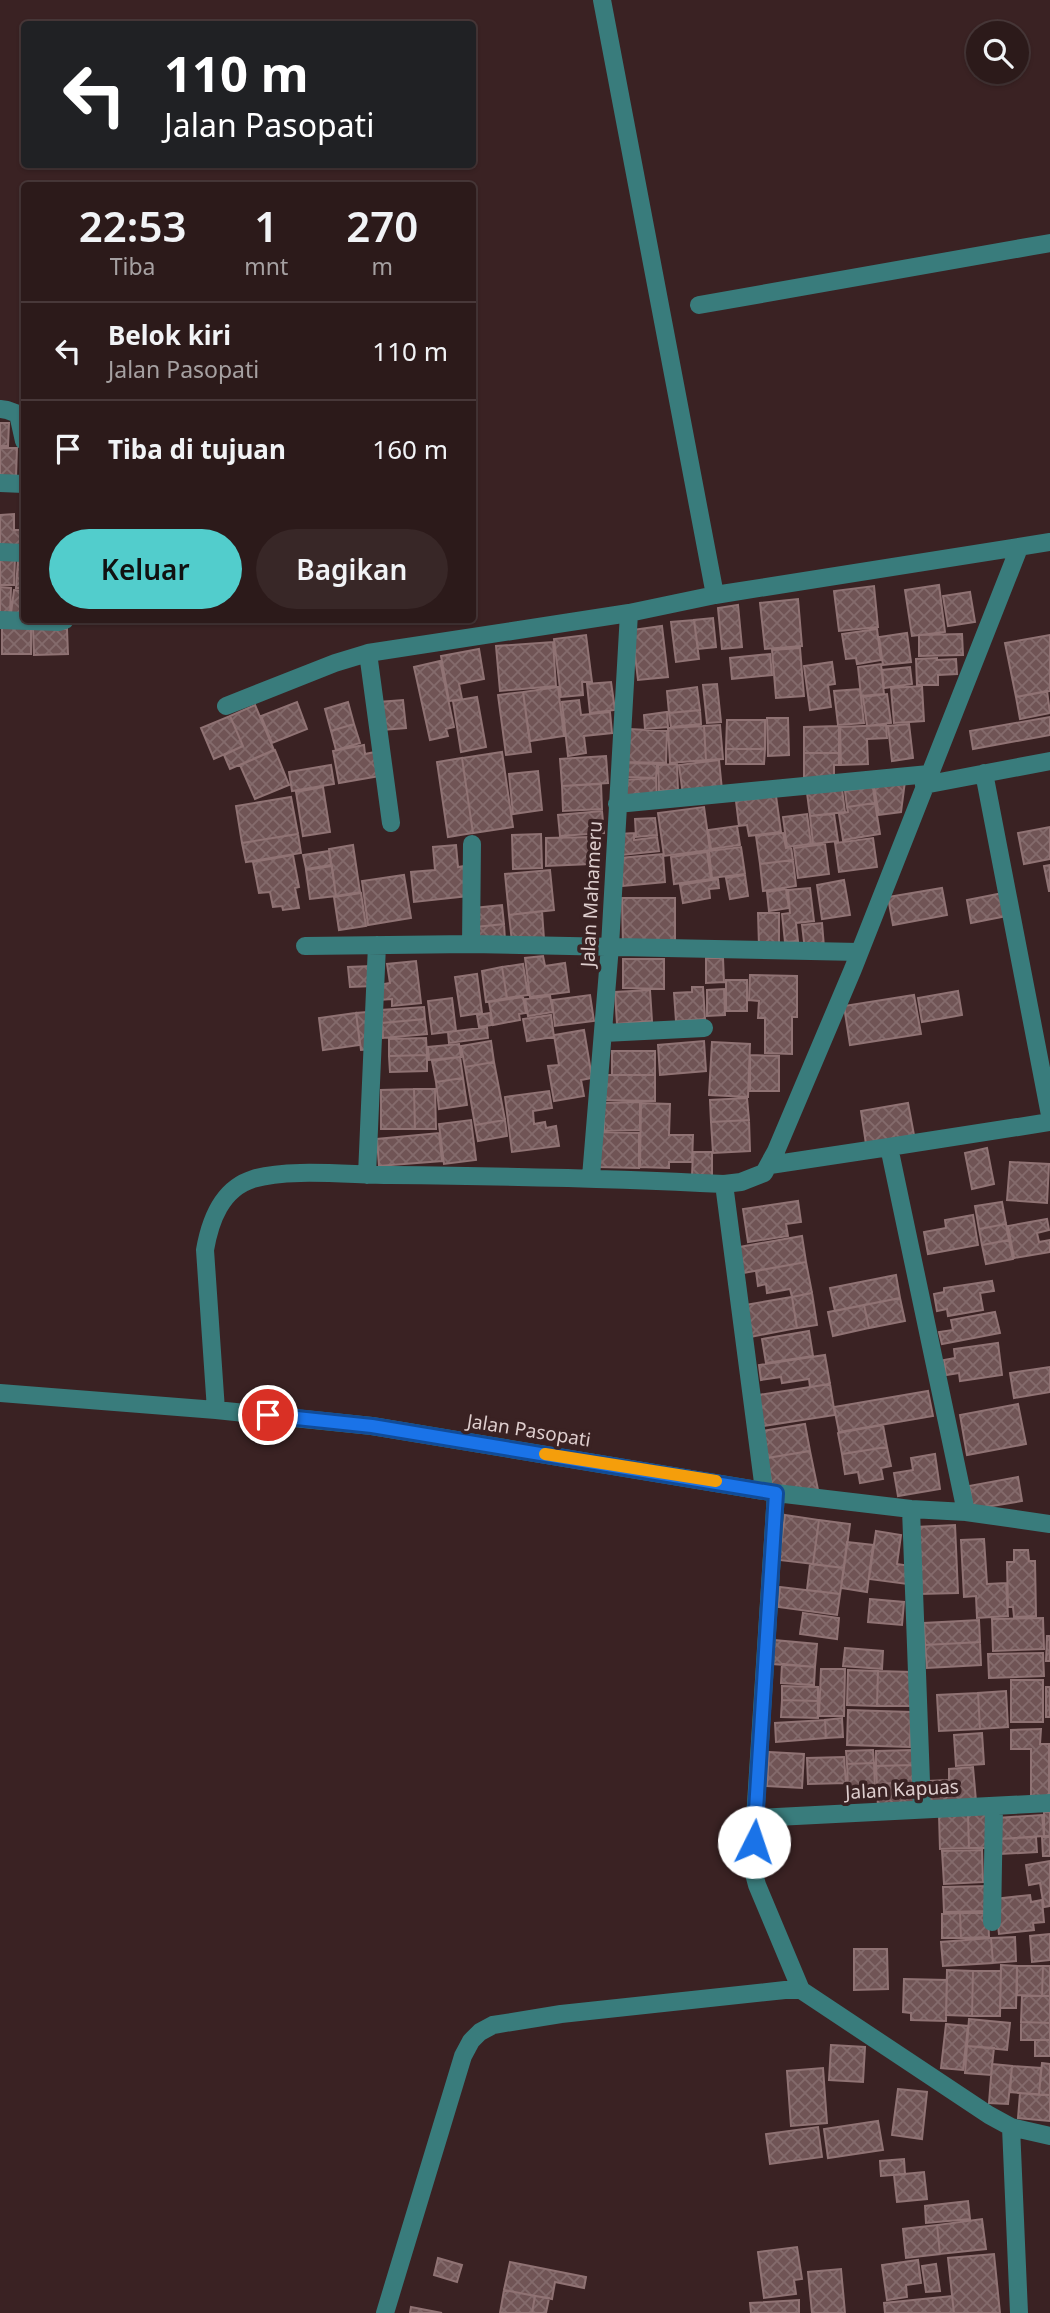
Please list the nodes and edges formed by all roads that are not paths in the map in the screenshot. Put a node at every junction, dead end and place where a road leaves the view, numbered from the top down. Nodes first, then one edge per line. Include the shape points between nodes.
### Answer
1 (603, 0) edge
2 (1050, 243) edge
3 (699, 305) dead end
4 (0, 410) edge
5 (21, 428) edge
6 (0, 484) edge
7 (21, 484) edge
8 (1050, 542) edge
9 (1019, 548) junction
10 (0, 552) edge
11 (21, 553) edge
12 (715, 595) junction
13 (629, 612) junction
14 (0, 620) edge
15 (21, 621) edge
16 (368, 653) junction
17 (226, 706) dead end
18 (1050, 761) edge
19 (984, 773) junction
20 (927, 779) junction
21 (617, 804) junction
22 (391, 823) dead end
23 (472, 844) dead end
24 (471, 944) junction
25 (376, 945) junction
26 (305, 946) dead end
27 (610, 946) junction
28 (859, 953) junction
29 (704, 1028) dead end
30 (604, 1033) junction
31 (1050, 1115) edge
32 (1050, 1122) edge
33 (888, 1147) junction
34 (770, 1165) junction
35 (367, 1175) junction
36 (591, 1177) junction
37 (724, 1184) junction
38 (0, 1393) edge
39 (216, 1410) junction
40 (770, 1491) junction
41 (911, 1509) junction
42 (966, 1512) junction
43 (1050, 1524) edge
44 (1050, 1803) edge
45 (994, 1806) junction
46 (922, 1809) junction
47 (755, 1818) junction
48 (992, 1922) dead end
49 (801, 1990) junction
50 (1011, 2127) junction
51 (1050, 2136) edge
52 (385, 2313) edge
53 (1019, 2313) edge

1 - 12 street
2 - 3 street
4 - 5 street via 18,414
6 - 7 street
8 - 9 street
9 - 12 street
9 - 20 street
10 - 11 street
12 - 13 street
13 - 16 street
13 - 21 street, Jalan Mahameru
14 - 15 street
16 - 17 street
16 - 22 street
18 - 19 street
19 - 20 street
19 - 31 street
20 - 21 street
20 - 28 street
21 - 27 street, Jalan Mahameru
23 - 24 street
24 - 25 street
24 - 27 street
25 - 26 street
25 - 35 street
27 - 28 street
27 - 30 street, Jalan Mahameru
28 - 34 street
29 - 30 street
30 - 36 street, Jalan Mahameru
32 - 33 street
33 - 34 street
33 - 42 street
34 - 37 street via 755,1177
35 - 36 street
35 - 39 street via 280,1174 250,1180 216,1209 205,1250
36 - 37 street
37 - 40 street
38 - 39 street, Jalan Pasopati
39 - 40 street, Jalan Pasopati via 372,1426
40 - 41 street, Jalan Pasopati
40 - 47 street
41 - 42 street, Jalan Pasopati
41 - 46 street
42 - 43 street, Jalan Pasopati
44 - 45 street, Jalan Kapuas
45 - 46 street, Jalan Kapuas
45 - 48 street
46 - 47 street, Jalan Kapuas
47 - 49 street via 752,1866 757,1885
49 - 50 street
49 - 52 street via 561,2014 493,2025 480,2032 463,2056
50 - 51 street
50 - 53 street

